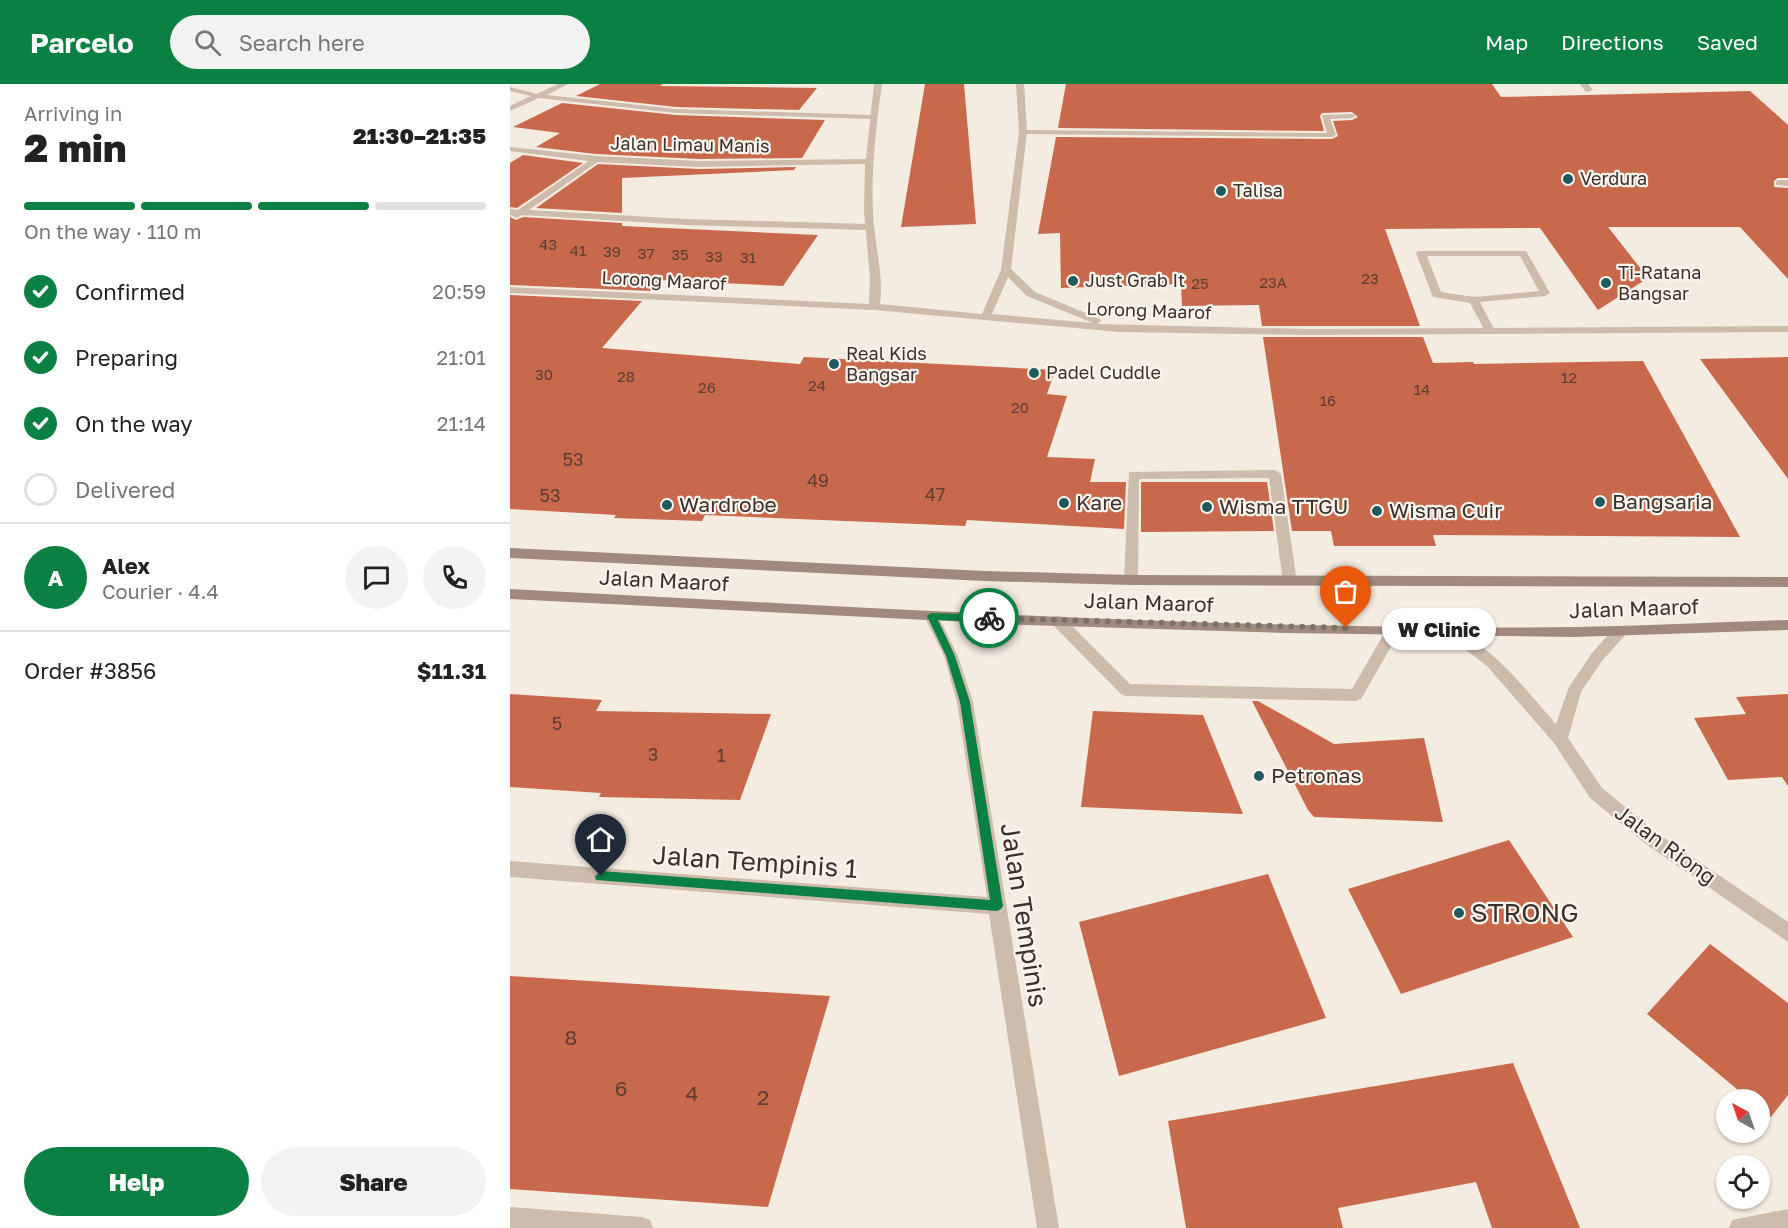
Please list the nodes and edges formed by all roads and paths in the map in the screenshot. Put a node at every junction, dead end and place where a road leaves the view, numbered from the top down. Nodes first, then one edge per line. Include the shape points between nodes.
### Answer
1 (564, 84) edge
2 (878, 84) edge
3 (1020, 84) edge
4 (510, 89) edge
5 (538, 96) junction
6 (510, 109) edge
7 (1352, 116) dead end
8 (873, 117) junction
9 (1023, 132) junction
10 (510, 149) edge
11 (596, 159) junction
12 (871, 161) junction
13 (515, 213) edge
14 (510, 221) edge
15 (868, 227) junction
16 (1006, 270) junction
17 (510, 290) edge
18 (1474, 300) junction
19 (874, 307) junction
20 (986, 316) junction
21 (1788, 328) edge
22 (1120, 329) junction
23 (1490, 331) junction
24 (510, 553) edge
25 (1131, 580) junction
26 (1290, 582) junction
27 (1788, 582) edge
28 (510, 594) edge
29 (931, 616) junction
30 (1058, 621) junction
31 (1788, 625) edge
32 (1394, 629) junction
33 (1439, 630) junction
34 (1621, 630) junction
35 (1560, 739) junction
36 (510, 869) edge
37 (997, 906) junction
38 (1788, 933) edge
39 (510, 1218) edge
40 (1788, 1220) edge
41 (642, 1228) edge
42 (1048, 1228) edge
43 (1740, 1228) edge

1 - 5 street
2 - 8 street
3 - 9 street
4 - 5 street
5 - 6 street
5 - 8 street via 676,111
7 - 9 street via 1325,117 1332,135
8 - 12 street
9 - 16 street
10 - 11 street, Jalan Limau Manis
11 - 12 street, Jalan Limau Manis via 711,164
11 - 13 street
12 - 15 street
13 - 14 street
13 - 15 street
15 - 19 street via 877,293
16 - 20 street
16 - 22 street via 1031,294
17 - 19 street, Lorong Maarof
18 - 18 street via 1497,298 1545,293 1522,253 1421,253 1437,295
18 - 23 street
19 - 20 street, Lorong Maarof
20 - 22 street, Lorong Maarof
21 - 23 street, Lorong Maarof
22 - 23 street, Lorong Maarof
24 - 25 main road, Jalan Maarof
25 - 26 main road, Jalan Maarof
25 - 26 street via 1133,475 1275,474
26 - 27 main road, Jalan Maarof
28 - 29 main road, Jalan Maarof
29 - 30 main road, Jalan Maarof
29 - 37 street, Jalan Tempinis via 951,656 965,702
30 - 32 main road, Jalan Maarof
30 - 32 street via 1126,690 1356,695
31 - 34 main road, Jalan Maarof
32 - 33 main road, Jalan Maarof
33 - 34 main road, Jalan Maarof
33 - 35 street, Jalan Riong via 1492,662
34 - 35 street via 1574,691
35 - 38 street, Jalan Riong via 1596,793 1653,839
36 - 37 street, Jalan Tempinis 1
37 - 42 street, Jalan Tempinis
39 - 41 street
40 - 43 street

